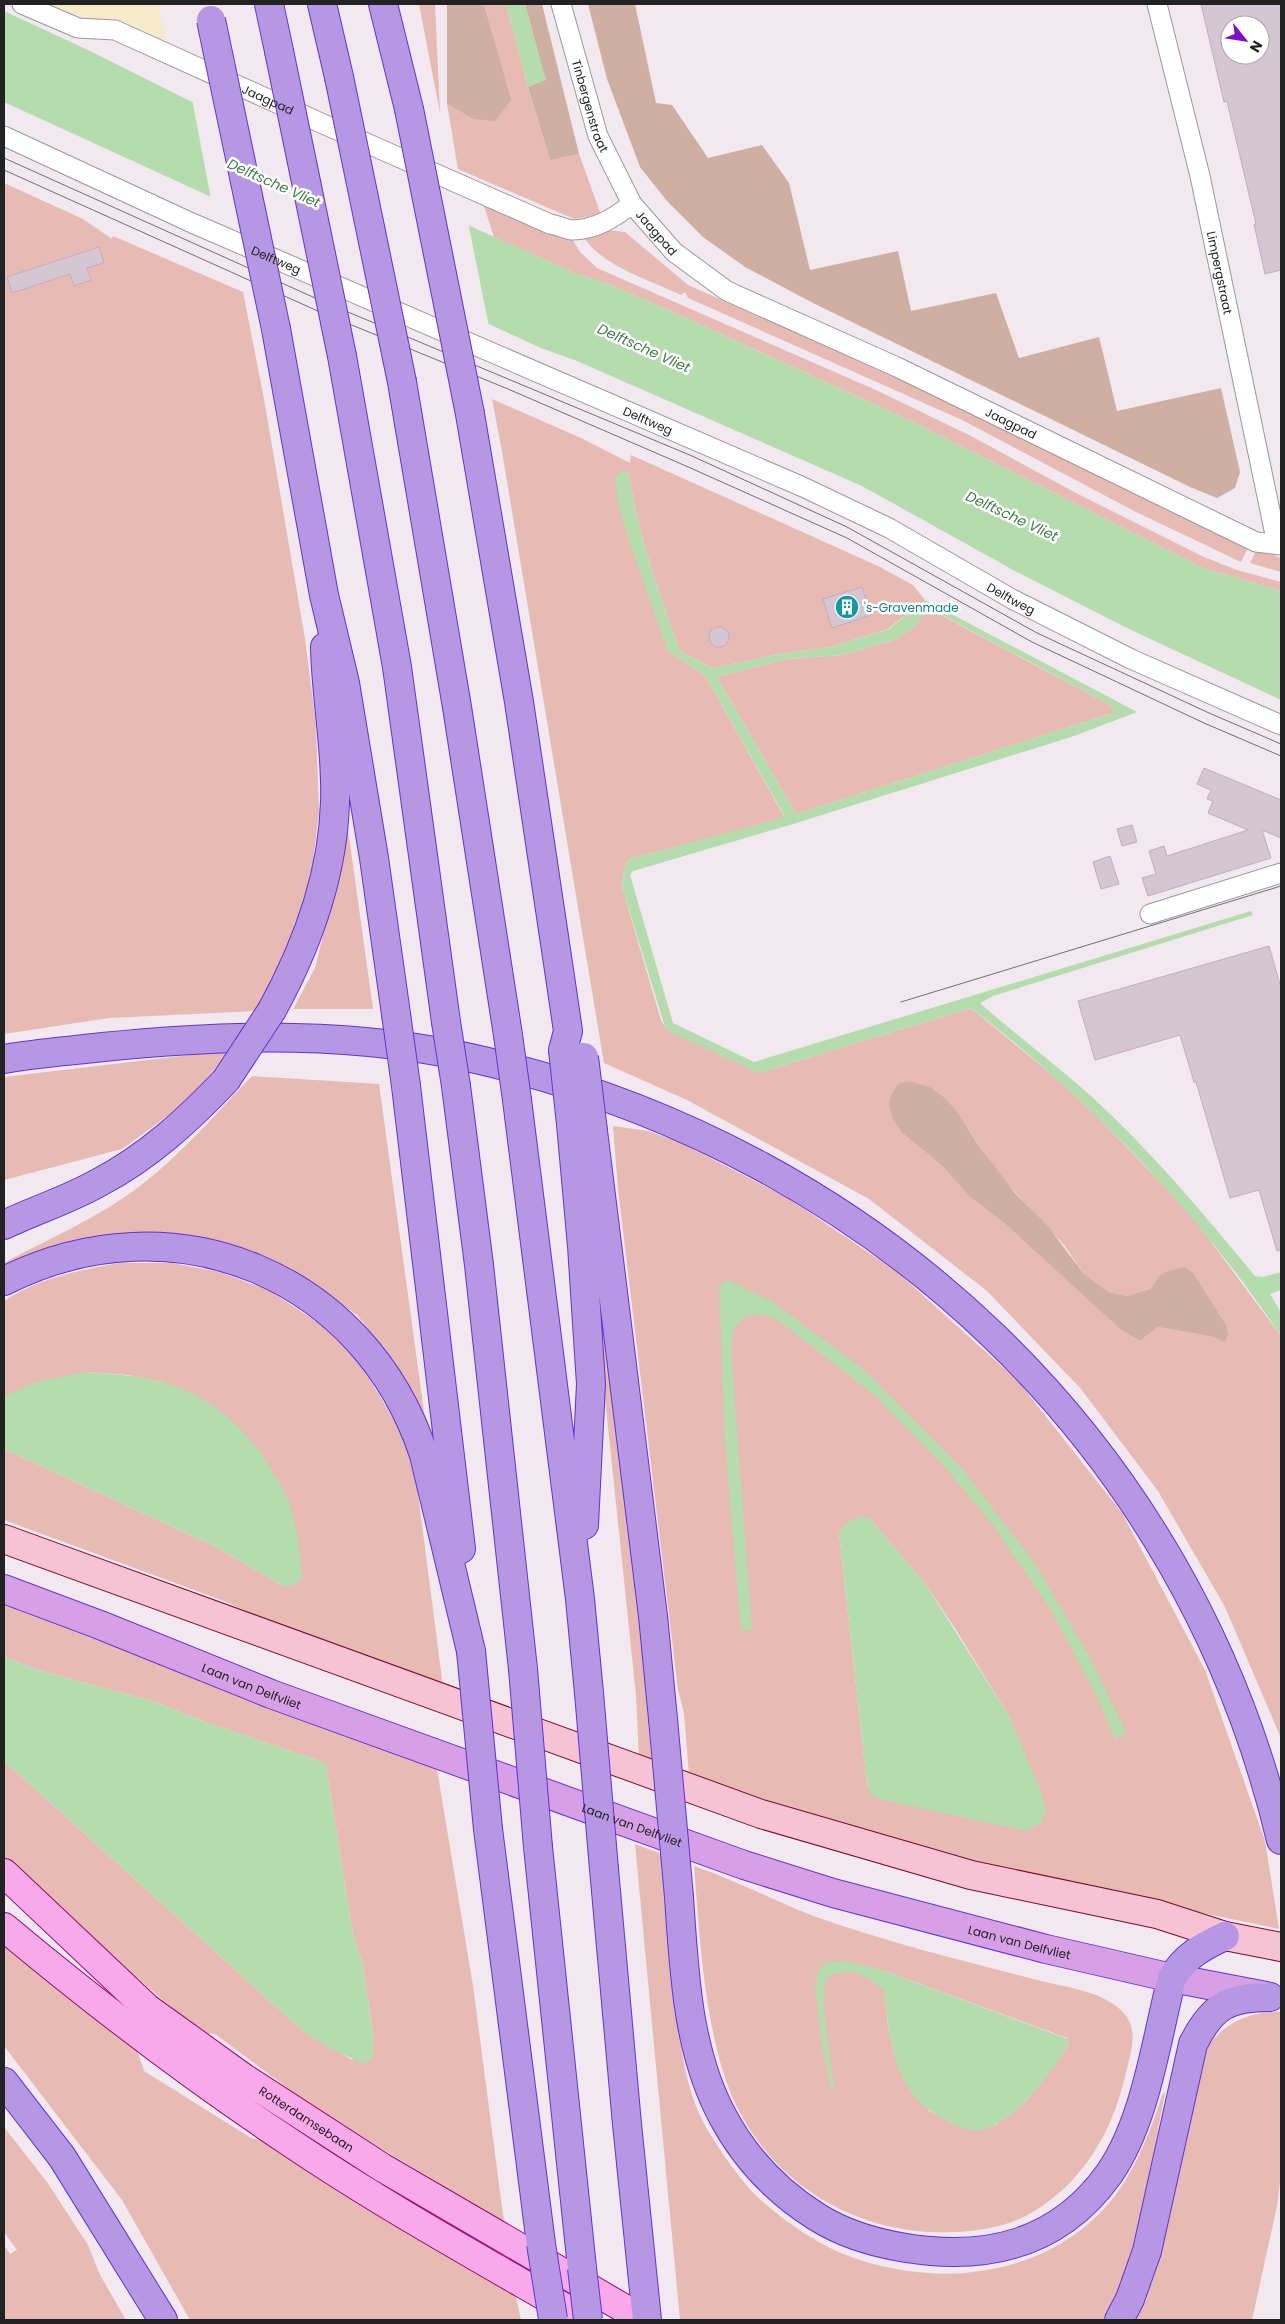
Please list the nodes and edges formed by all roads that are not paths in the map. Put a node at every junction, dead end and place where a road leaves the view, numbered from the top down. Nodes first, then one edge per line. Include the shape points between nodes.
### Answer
1 (22, 4) edge
2 (269, 4) edge
3 (322, 4) edge
4 (382, 4) edge
5 (561, 4) edge
6 (1157, 4) edge
7 (209, 12) edge
8 (4, 136) edge
9 (632, 204) junction
10 (1279, 544) edge
11 (324, 596) junction
12 (1281, 725) edge
13 (1280, 879) edge
14 (1150, 914) dead end
15 (4, 1059) edge
16 (582, 1128) junction
17 (4, 1225) edge
18 (4, 1281) edge
19 (4, 1540) edge
20 (4, 1589) edge
21 (580, 1599) junction
22 (471, 1651) junction
23 (1281, 1840) edge
24 (4, 1873) edge
25 (4, 1927) edge
26 (1225, 1936) junction
27 (1281, 1947) edge
28 (1172, 1978) junction
29 (1276, 1998) edge
30 (4, 2082) edge
31 (645, 2315) edge
32 (163, 2320) edge
33 (553, 2320) edge
34 (587, 2320) edge
35 (1119, 2320) edge

1 - 9 street, Jaagpad via 78,28 115,30 550,224 572,230 598,225
2 - 34 highway, bridge via 342,356 397,667 456,1086 523,1669
3 - 21 highway, bridge via 402,382 457,707 517,1100
4 - 16 highway, bridge via 409,109 470,414 519,702
5 - 9 street, Tinbergenstraat via 598,136
6 - 10 street, Limpergstraat via 1200,176
7 - 11 highway, bridge via 276,329
8 - 12 street, Delftweg via 192,223 803,487 889,528 1012,599 1131,659
9 - 10 street, Jaagpad via 674,252 727,291 897,367 1256,542
11 - 17 highway, bridge via 326,685 336,802 326,870 310,929 292,972 272,1010 226,1080 188,1120 120,1171
11 - 22 highway, bridge via 345,683 396,1014 455,1488
13 - 14 street
15 - 23 highway via 193,1038 323,1039 427,1050 481,1060 594,1091 666,1120 773,1171 860,1225 957,1302 1013,1353 1080,1428 1176,1572 1214,1646 1250,1734
16 - 21 highway via 582,1246 591,1384
16 - 28 highway, bridge via 653,1616 683,1957 699,2054 722,2115 737,2141 756,2167 775,2185 818,2217 852,2234 899,2247 961,2253 1010,2246 1054,2227 1093,2194 1110,2173 1138,2116
18 - 22 highway via 46,1262 97,1249 121,1246 178,1248 256,1268 328,1311 356,1336 377,1363 415,1428
19 - 26 main road via 761,1814 972,1875 1156,1914
20 - 28 highway, Laan van Delfvliet via 272,1694 744,1865 842,1896
21 - 31 highway, bridge
22 - 33 highway, bridge via 488,1829
24 - 31 main road, Rotterdamsebaan via 147,2008 244,2078 383,2168
25 - 34 main road via 121,2023 289,2142
26 - 27 main road
26 - 28 highway via 1190,1955
28 - 29 highway, Laan van Delfvliet
29 - 35 highway via 1234,2000 1203,2024 1193,2044 1148,2251
30 - 32 highway via 62,2156

